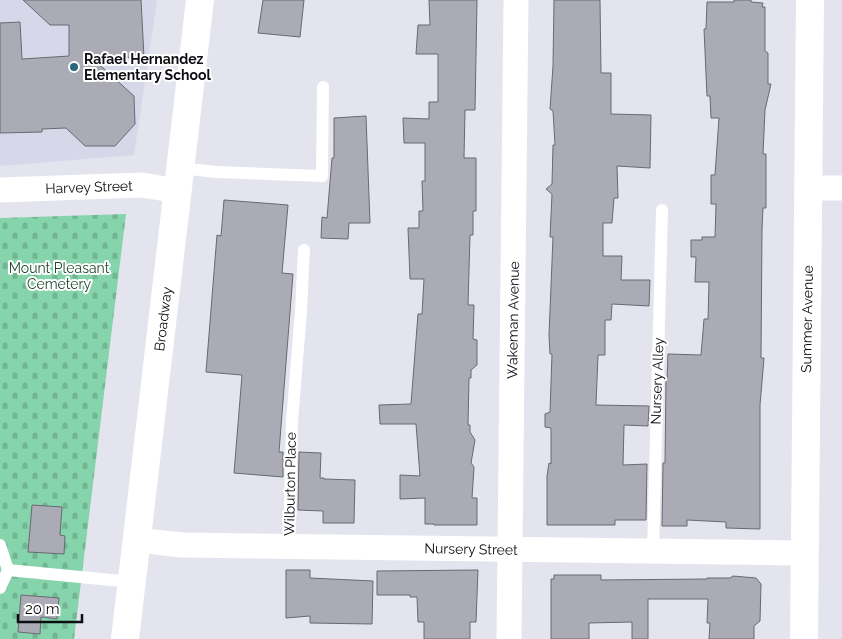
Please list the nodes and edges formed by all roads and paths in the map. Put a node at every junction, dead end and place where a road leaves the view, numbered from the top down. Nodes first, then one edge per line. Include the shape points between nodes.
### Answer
1 (200, 0) edge
2 (516, 0) edge
3 (810, 0) edge
4 (323, 88) dead end
5 (179, 179) junction
6 (808, 188) junction
7 (842, 188) edge
8 (0, 190) edge
9 (662, 210) dead end
10 (304, 250) dead end
11 (137, 540) junction
12 (0, 545) edge
13 (289, 547) junction
14 (510, 549) junction
15 (652, 551) junction
16 (804, 553) junction
17 (8, 570) junction
18 (132, 582) junction
19 (0, 588) edge
20 (126, 639) edge
21 (509, 639) edge
22 (804, 639) edge

1 - 5 street, Broadway
2 - 14 street, Wakeman Avenue
3 - 6 street, Summer Avenue
4 - 5 lane via 322,176 217,172
5 - 8 street, Harvey Street via 142,185
5 - 11 street, Broadway
6 - 7 street
6 - 16 street, Summer Avenue
9 - 15 lane, Nursery Alley
10 - 13 lane, Wilburton Place via 292,422
11 - 13 street, Nursery Street via 168,545
11 - 18 street, Broadway
12 - 17 lane
13 - 14 street, Nursery Street
14 - 15 street, Nursery Street
14 - 21 street, Wakeman Avenue
15 - 16 street, Nursery Street
16 - 22 street, Summer Avenue
17 - 18 lane
17 - 19 lane
18 - 20 street, Broadway

